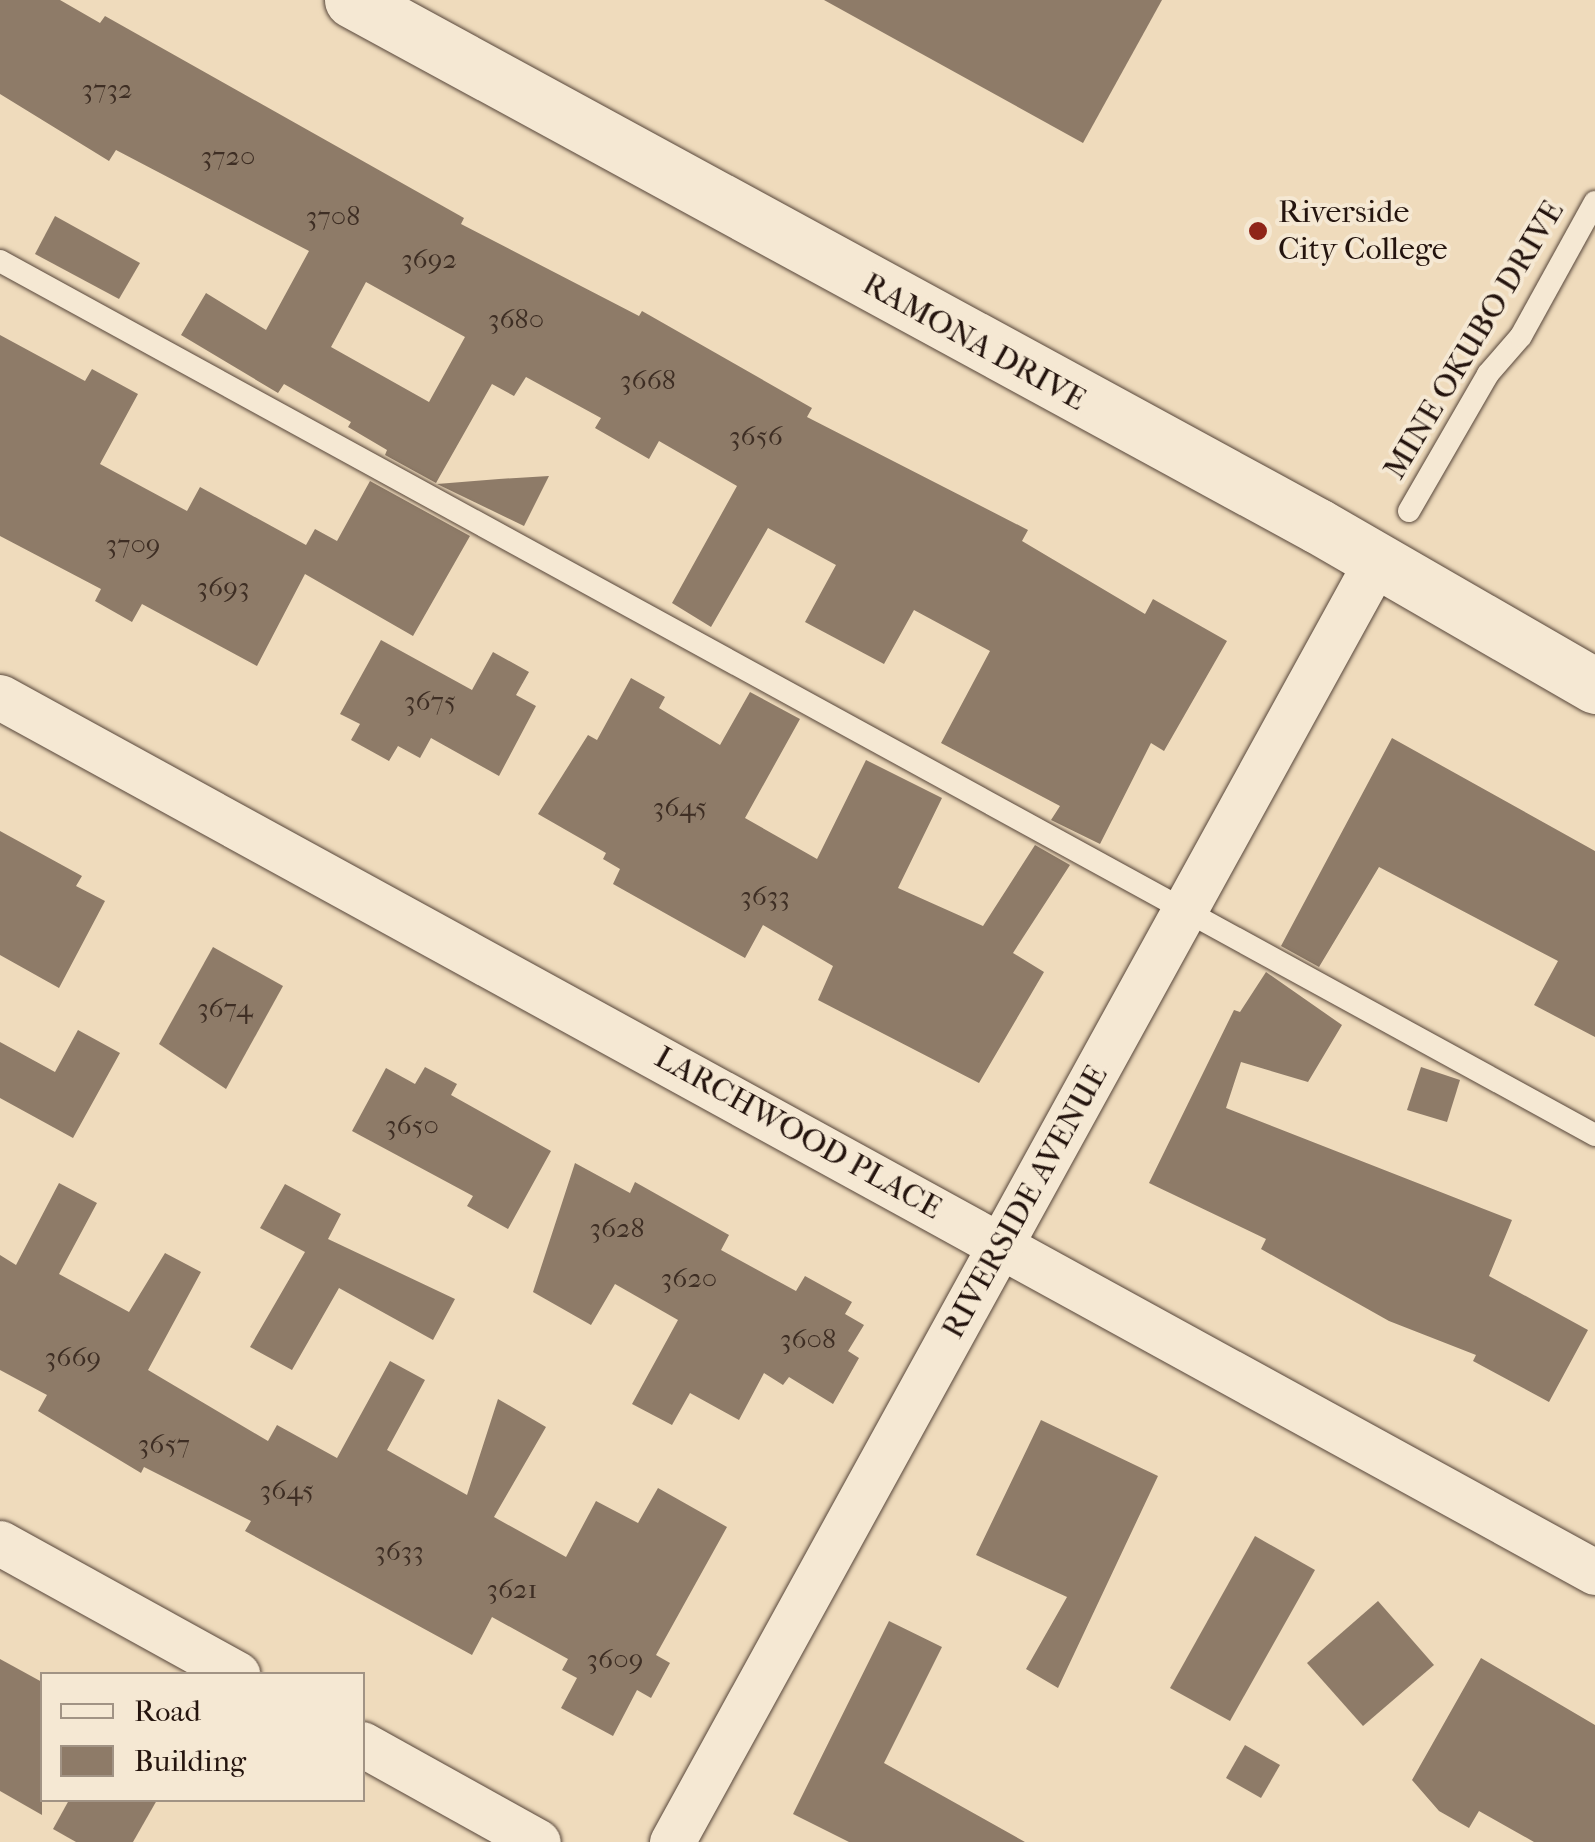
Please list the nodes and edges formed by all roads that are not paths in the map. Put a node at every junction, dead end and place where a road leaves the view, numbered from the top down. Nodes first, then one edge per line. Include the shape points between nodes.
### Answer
1 (352, 0) edge
2 (1595, 202) edge
3 (0, 262) edge
4 (1409, 511) dead end
5 (1376, 562) junction
6 (1595, 686) edge
7 (0, 697) edge
8 (1186, 911) junction
9 (1595, 1135) edge
10 (1002, 1244) junction
11 (0, 1543) edge
12 (1595, 1572) edge
13 (232, 1672) edge
14 (365, 1746) edge
15 (538, 1842) edge
16 (672, 1842) edge

1 - 5 street, RAMONA DRIVE
2 - 4 lane, MINE OKUBO DRIVE via 1521,336 1479,390
3 - 8 lane
5 - 6 street, RAMONA DRIVE
5 - 8 street, RIVERSIDE AVENUE
7 - 10 street, LARCHWOOD PLACE
8 - 9 lane
8 - 10 street, RIVERSIDE AVENUE
10 - 12 street, LARCHWOOD PLACE
10 - 16 street, RIVERSIDE AVENUE
11 - 13 street
14 - 15 street

